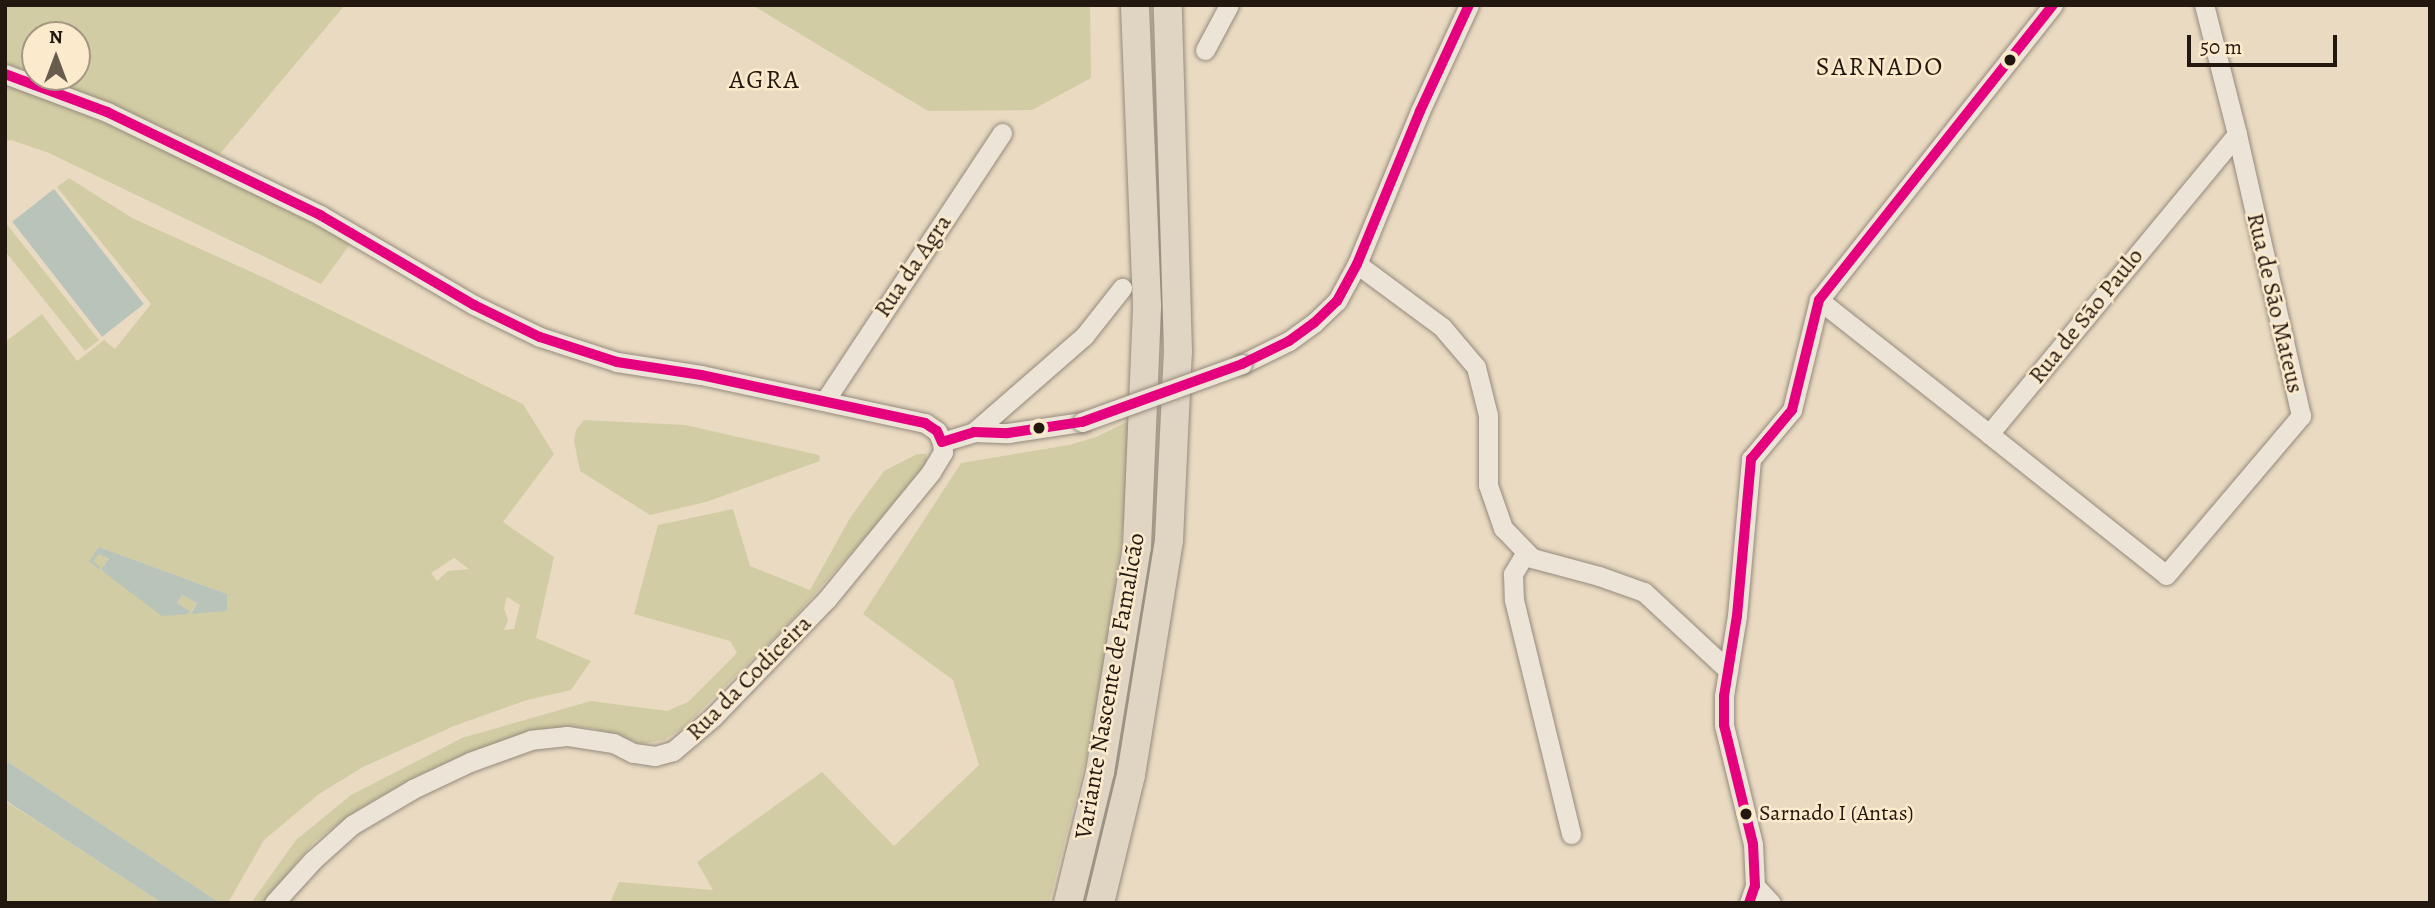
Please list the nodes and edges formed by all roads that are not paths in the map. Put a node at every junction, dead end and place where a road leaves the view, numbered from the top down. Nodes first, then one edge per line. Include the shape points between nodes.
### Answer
1 (1135, 5) edge
2 (1168, 5) edge
3 (1228, 5) edge
4 (1469, 5) edge
5 (2053, 5) edge
6 (2204, 5) edge
7 (1205, 50) dead end
8 (5, 74) edge
9 (1002, 133) dead end
10 (2237, 134) junction
11 (1357, 264) junction
12 (1122, 288) dead end
13 (1819, 300) junction
14 (826, 400) junction
15 (974, 432) junction
16 (1989, 434) junction
17 (942, 442) junction
18 (1526, 552) junction
19 (1728, 670) junction
20 (1571, 834) dead end
21 (1752, 894) edge
22 (274, 903) edge
23 (1068, 903) edge
24 (1100, 903) edge
25 (1771, 903) edge

1 - 23 highway, Variante Nascente de Famalicão via 1147,305 1136,547 1100,772
2 - 24 highway, Variante Nascente de Famalicão via 1178,352 1169,540 1132,775
3 - 7 street
4 - 11 street
5 - 13 street
6 - 10 street
8 - 14 street via 107,112 308,209 474,305 540,337 617,362
9 - 14 street, Rua da Agra
10 - 16 street, Rua de São Paulo
10 - 16 street, Rua de São Mateus via 2301,416 2166,575
11 - 15 street, bridge via 1337,301 1314,323 1289,341 1242,363 1082,422 1018,432
11 - 18 street via 1442,327 1476,366 1488,415 1488,485 1503,528
12 - 15 street via 1085,335
13 - 16 street
13 - 19 street via 1792,410 1751,459
14 - 17 street via 925,423 937,431
15 - 17 street
17 - 22 street, Rua da Codiceira via 943,453 931,472 835,590 713,718 673,751 655,756 633,753 602,740 567,736 531,740 471,762 352,825
18 - 19 street via 1531,558 1644,592
18 - 20 street via 1513,574 1514,600
19 - 21 street via 1724,724 1753,844
21 - 25 street

